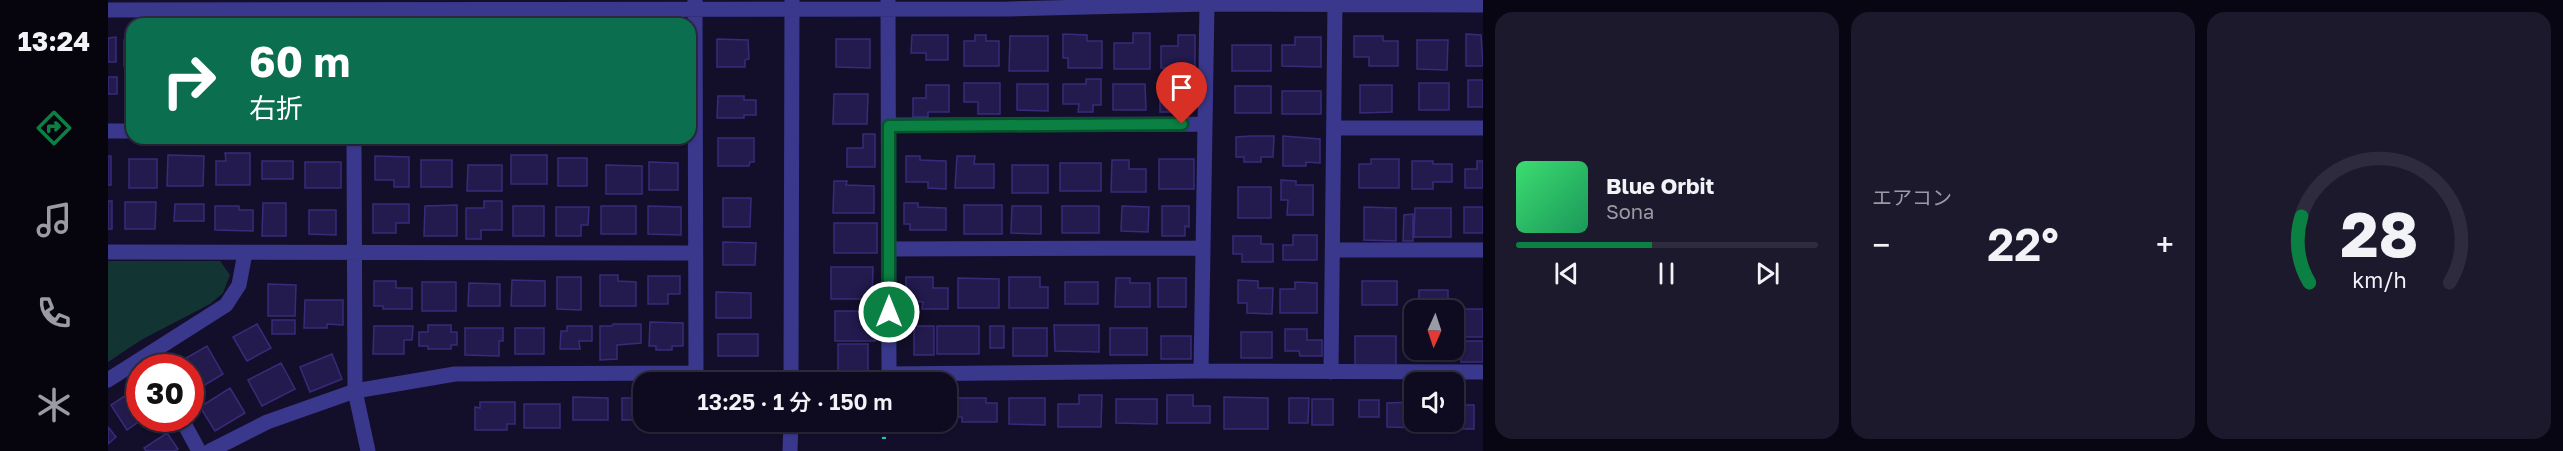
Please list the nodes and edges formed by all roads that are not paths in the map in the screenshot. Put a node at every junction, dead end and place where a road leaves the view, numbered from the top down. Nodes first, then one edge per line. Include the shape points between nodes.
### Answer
1 (695, 4) edge
2 (888, 4) edge
3 (1008, 4) edge
4 (1207, 4) junction
5 (1335, 4) junction
6 (792, 5) edge
7 (1483, 6) edge
8 (108, 10) edge
9 (353, 11) edge
10 (1205, 124) junction
11 (889, 126) junction
12 (1334, 128) junction
13 (1483, 128) edge
14 (108, 131) edge
15 (126, 131) edge
16 (354, 144) edge
17 (692, 144) edge
18 (1203, 248) junction
19 (889, 249) junction
20 (1334, 250) junction
21 (1483, 250) edge
22 (108, 252) edge
23 (355, 252) junction
24 (244, 253) junction
25 (695, 253) junction
26 (159, 354) edge
27 (1201, 371) junction
28 (126, 372) edge
29 (791, 372) edge
30 (1331, 372) junction
31 (1483, 372) edge
32 (108, 380) edge
33 (355, 391) junction
34 (189, 432) edge
35 (791, 432) edge
36 (199, 451) edge
37 (210, 451) edge
38 (368, 451) edge
39 (790, 451) edge

1 - 6 street
1 - 9 street
2 - 3 street
2 - 6 street
2 - 11 street
3 - 4 street
4 - 5 street
4 - 10 street
5 - 7 street
5 - 12 street
6 - 29 street
8 - 9 street
10 - 11 street
10 - 18 street
11 - 19 street
12 - 13 street
12 - 20 street
14 - 15 street
16 - 23 street
17 - 25 street
18 - 19 street
18 - 27 street
19 - 27 street via 889,374
20 - 21 street
20 - 30 street
22 - 24 street
23 - 24 street
23 - 25 street
23 - 33 street
24 - 26 street via 239,285 226,305
25 - 33 street via 696,373 455,374
27 - 30 street
28 - 32 street
30 - 31 street
33 - 37 street via 267,422
33 - 38 street
34 - 36 street
35 - 39 street

